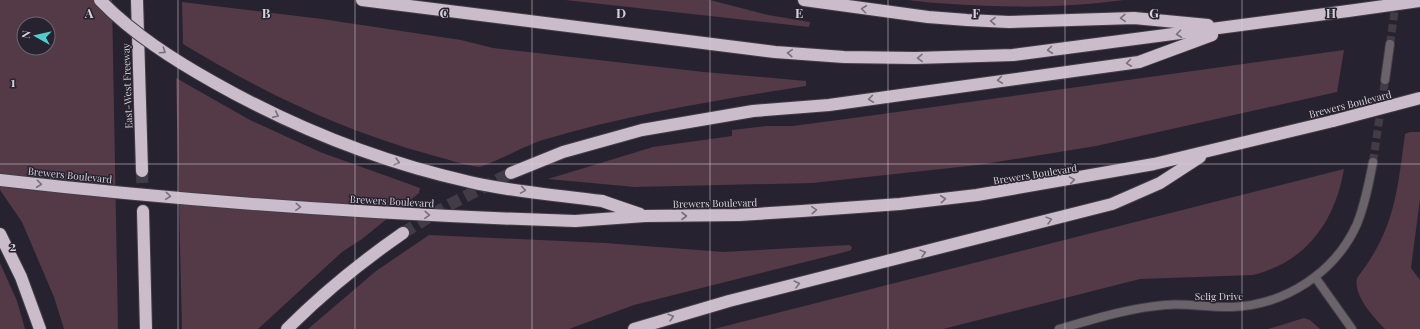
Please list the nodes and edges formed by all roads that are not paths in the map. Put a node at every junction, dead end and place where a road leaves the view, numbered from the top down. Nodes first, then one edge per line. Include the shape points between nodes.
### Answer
1 (100, 0) edge
2 (137, 0) edge
3 (362, 0) edge
4 (804, 0) edge
5 (1420, 1) edge
6 (1232, 27) junction
7 (1390, 44) tunnel mouth
8 (1385, 80) tunnel mouth
9 (1420, 98) edge
10 (1207, 152) junction
11 (1373, 162) tunnel mouth
12 (142, 171) tunnel mouth
13 (511, 173) tunnel mouth
14 (0, 180) edge
15 (143, 211) tunnel mouth
16 (645, 216) junction
17 (403, 233) tunnel mouth
18 (0, 234) edge
19 (1316, 277) junction
20 (40, 329) edge
21 (146, 329) edge
22 (287, 329) edge
23 (634, 329) edge
24 (1059, 329) edge
25 (1352, 329) edge

1 -> 16 highway, bridge via 133,30 198,73 269,111 346,145 385,159 472,182 602,201
2 - 12 highway, East-West Freeway
6 -> 3 highway via 1014,55 844,57 767,51
6 -> 4 highway via 1134,18 1009,22 967,20
5 - 6 highway, bridge
6 -> 13 highway via 1139,62 829,105 753,111 649,128 563,152
7 - 8 street
9 - 10 highway, Brewers Boulevard, bridge
16 -> 10 highway, Brewers Boulevard via 739,215 900,204 1093,177
23 -> 10 highway via 729,301 1112,204 1160,183
11 - 19 street, Selig Drive via 1357,223 1346,245
14 -> 16 highway, Brewers Boulevard, bridge via 296,207 457,217 575,221
15 - 21 highway
17 - 22 highway via 337,282
18 - 20 highway via 21,278
19 - 24 street, Selig Drive via 1269,302 1231,308 1168,305 1143,307
19 - 25 street

